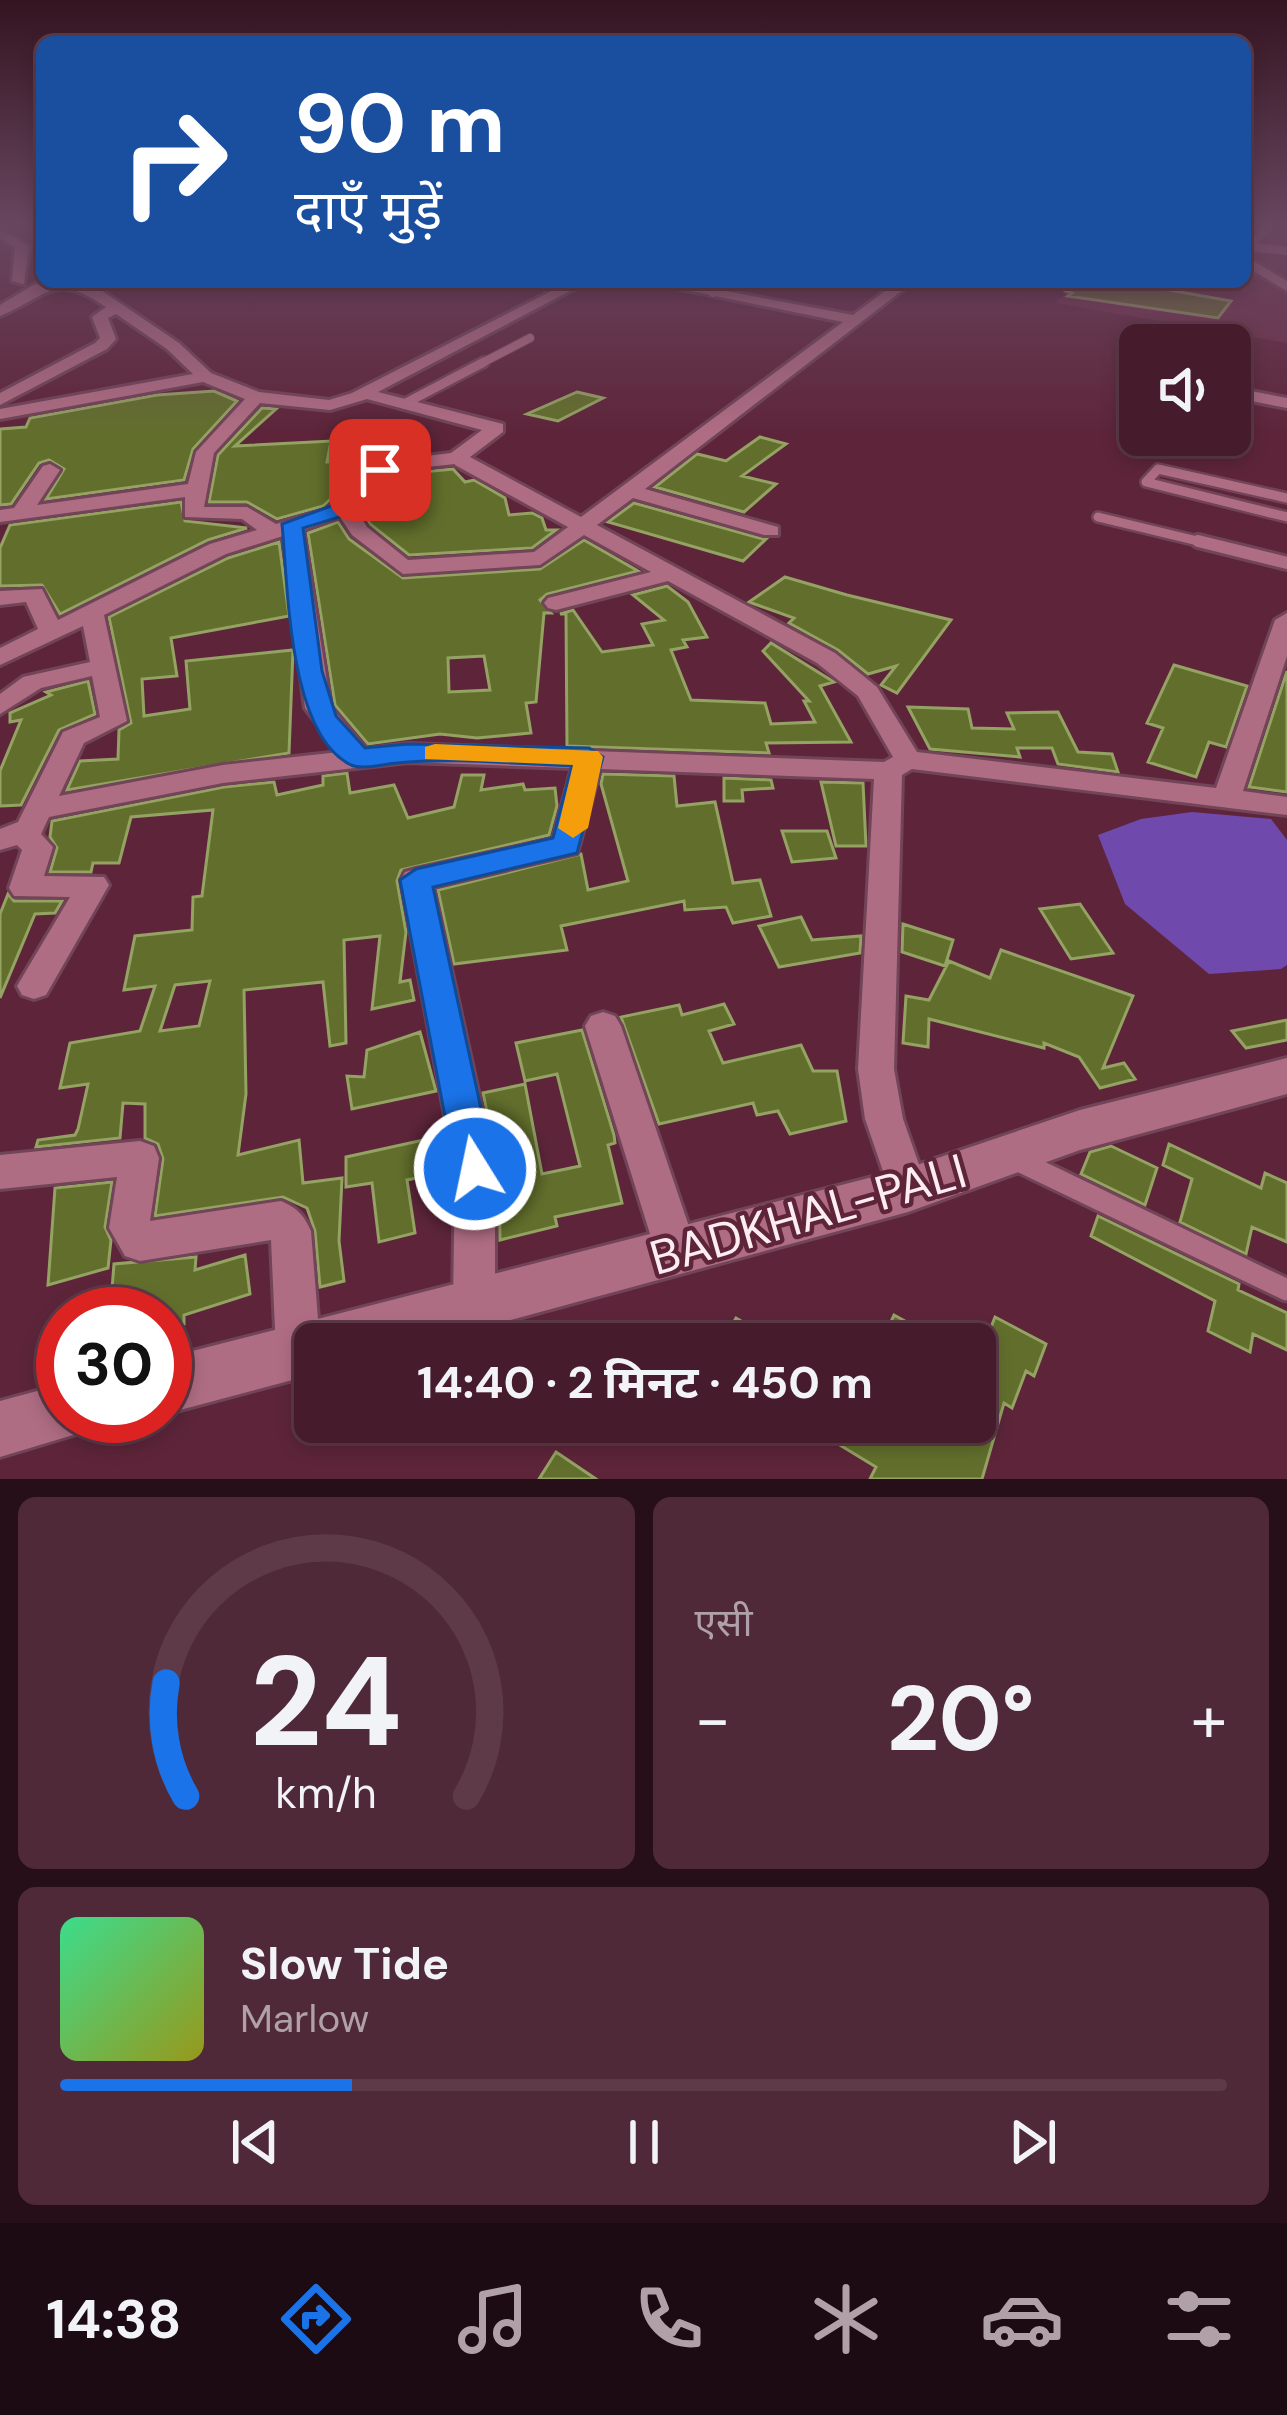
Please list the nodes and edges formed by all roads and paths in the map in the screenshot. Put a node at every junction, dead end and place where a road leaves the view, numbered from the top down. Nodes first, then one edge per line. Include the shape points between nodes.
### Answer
1 (38, 295) edge
2 (86, 295) edge
3 (554, 295) edge
4 (724, 295) edge
5 (889, 295) edge
6 (113, 309) junction
7 (0, 311) edge
8 (855, 320) junction
9 (530, 338) dead end
10 (206, 376) junction
11 (360, 394) junction
12 (1251, 396) edge
13 (256, 397) junction
14 (0, 400) edge
15 (1287, 403) edge
16 (404, 404) junction
17 (0, 413) edge
18 (459, 458) junction
19 (50, 470) dead end
20 (198, 489) junction
21 (627, 490) junction
22 (1287, 498) edge
23 (344, 506) junction
24 (10, 514) edge
25 (1098, 517) dead end
26 (1287, 518) edge
27 (582, 524) junction
28 (281, 527) junction
29 (770, 531) dead end
30 (1287, 563) edge
31 (670, 574) junction
32 (0, 598) edge
33 (556, 603) dead end
34 (92, 613) junction
35 (1287, 620) edge
36 (52, 633) junction
37 (0, 658) edge
38 (103, 666) junction
39 (0, 706) edge
40 (589, 757) junction
41 (358, 758) junction
42 (898, 765) junction
43 (1227, 797) junction
44 (1287, 806) edge
45 (20, 828) edge
46 (34, 986) dead end
47 (602, 1026) dead end
48 (1287, 1076) edge
49 (1009, 1156) junction
50 (0, 1172) edge
51 (908, 1190) junction
52 (677, 1252) junction
53 (1287, 1290) edge
54 (474, 1305) junction
55 (308, 1323) edge
56 (405, 1323) edge
57 (294, 1352) edge
58 (192, 1379) edge
59 (36, 1419) edge
60 (0, 1429) edge

1 - 7 street
2 - 6 street
3 - 11 street
4 - 8 street
5 - 8 street
6 - 10 street
6 - 14 street via 100,317 108,339 101,346
8 - 21 street
9 - 16 lane
10 - 13 street
10 - 17 street
11 - 13 street via 320,405
11 - 16 street
12 - 15 street
13 - 20 street via 205,452
16 - 18 street via 496,428
18 - 23 street via 384,466
18 - 27 street
19 - 24 street
20 - 24 street
20 - 28 street via 194,515 247,513
21 - 27 street
21 - 29 street
22 - 26 lane via 1158,469 1146,482
23 - 27 street via 359,531 407,568 535,560
23 - 28 street
25 - 30 lane
27 - 31 street
28 - 34 street
28 - 41 street via 319,708
31 - 33 street
31 - 42 street via 843,670 868,692
32 - 36 street via 34,594
34 - 36 street
34 - 38 street
35 - 43 street
36 - 37 street
38 - 39 street via 32,682
38 - 45 street via 114,721 73,738
40 - 41 street
40 - 42 street
40 - 54 street via 566,846 416,880 475,1169
41 - 45 street via 206,776
42 - 43 street
42 - 51 street via 876,1069
43 - 44 street
45 - 46 street via 38,847 25,887 93,885
47 - 52 street
48 - 49 street, BADKHAL-PALI
49 - 51 street, BADKHAL-PALI
49 - 53 lane
50 - 55 street via 136,1156 129,1228 140,1242 281,1220 291,1231
51 - 52 street, BADKHAL-PALI
52 - 54 street, BADKHAL-PALI
54 - 56 street, BADKHAL-PALI
57 - 58 street, BADKHAL-PALI
59 - 60 street

